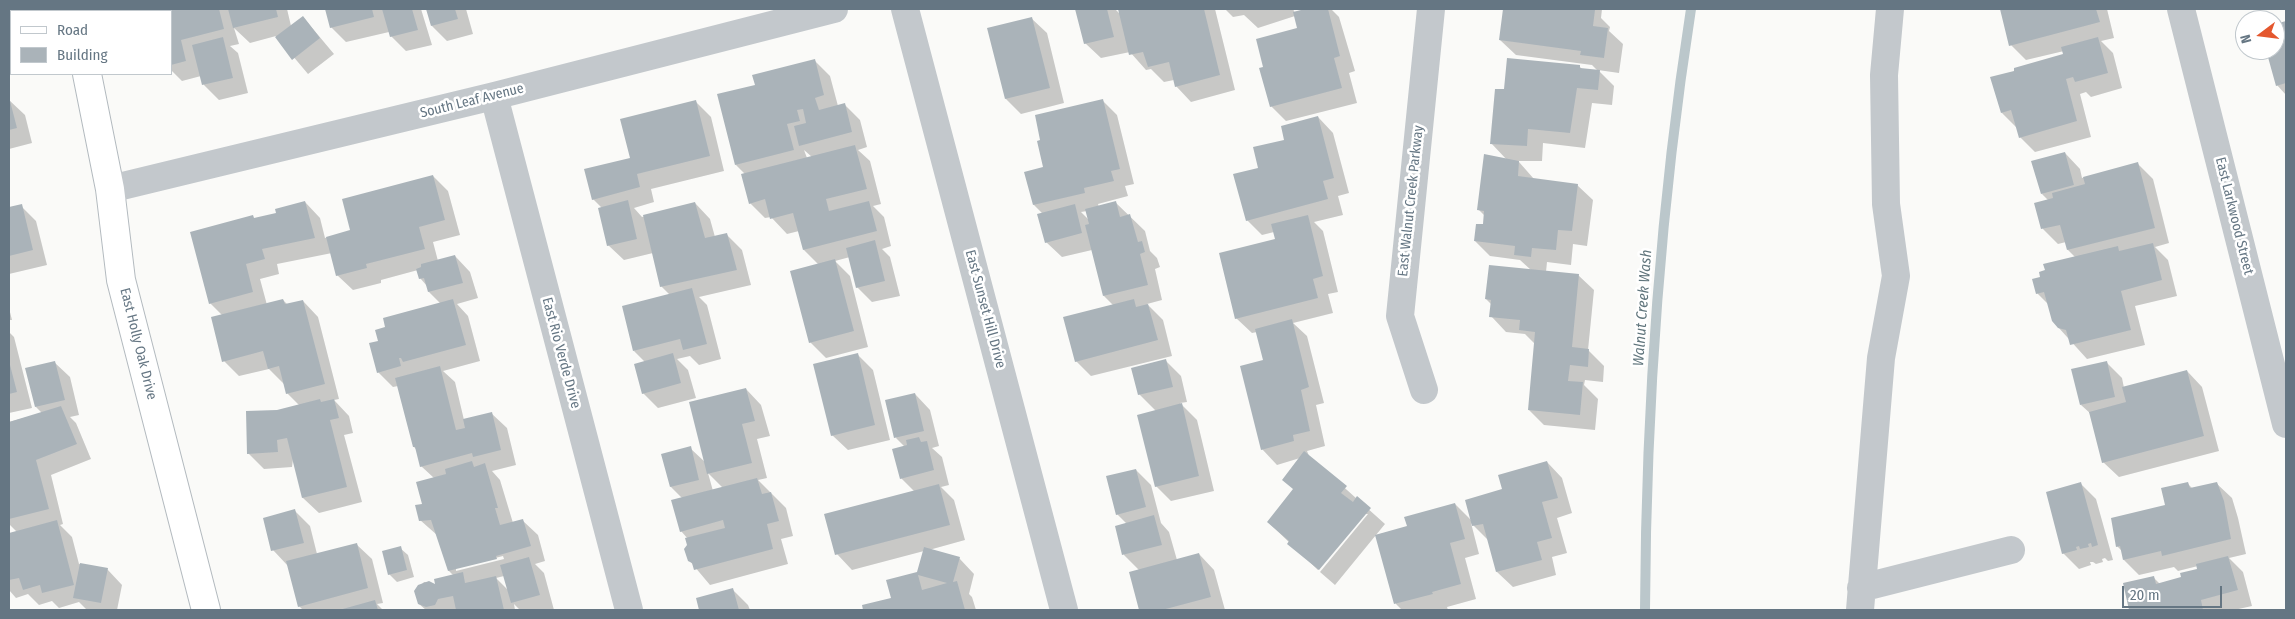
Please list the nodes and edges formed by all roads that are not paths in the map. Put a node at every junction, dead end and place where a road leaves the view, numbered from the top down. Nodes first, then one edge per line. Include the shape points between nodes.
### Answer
1 (834, 9) edge
2 (905, 9) edge
3 (1431, 9) edge
4 (1890, 9) edge
5 (2181, 9) edge
6 (87, 75) edge
7 (494, 96) junction
8 (110, 189) junction
9 (1424, 390) dead end
10 (2286, 424) edge
11 (2011, 550) dead end
12 (1861, 599) edge
13 (206, 610) edge
14 (629, 610) edge
15 (1064, 610) edge

1 - 7 street, South Leaf Avenue
2 - 15 street, East Sunset Hill Drive
3 - 9 street, East Walnut Creek Parkway via 1400,316
4 - 12 street via 1884,75 1886,204 1896,276 1880,358
5 - 10 street, East Larkwood Street
6 - 8 street, East Holly Oak Drive
7 - 8 street, South Leaf Avenue
7 - 14 street, East Rio Verde Drive
8 - 13 street, East Holly Oak Drive via 121,280
11 - 12 street

